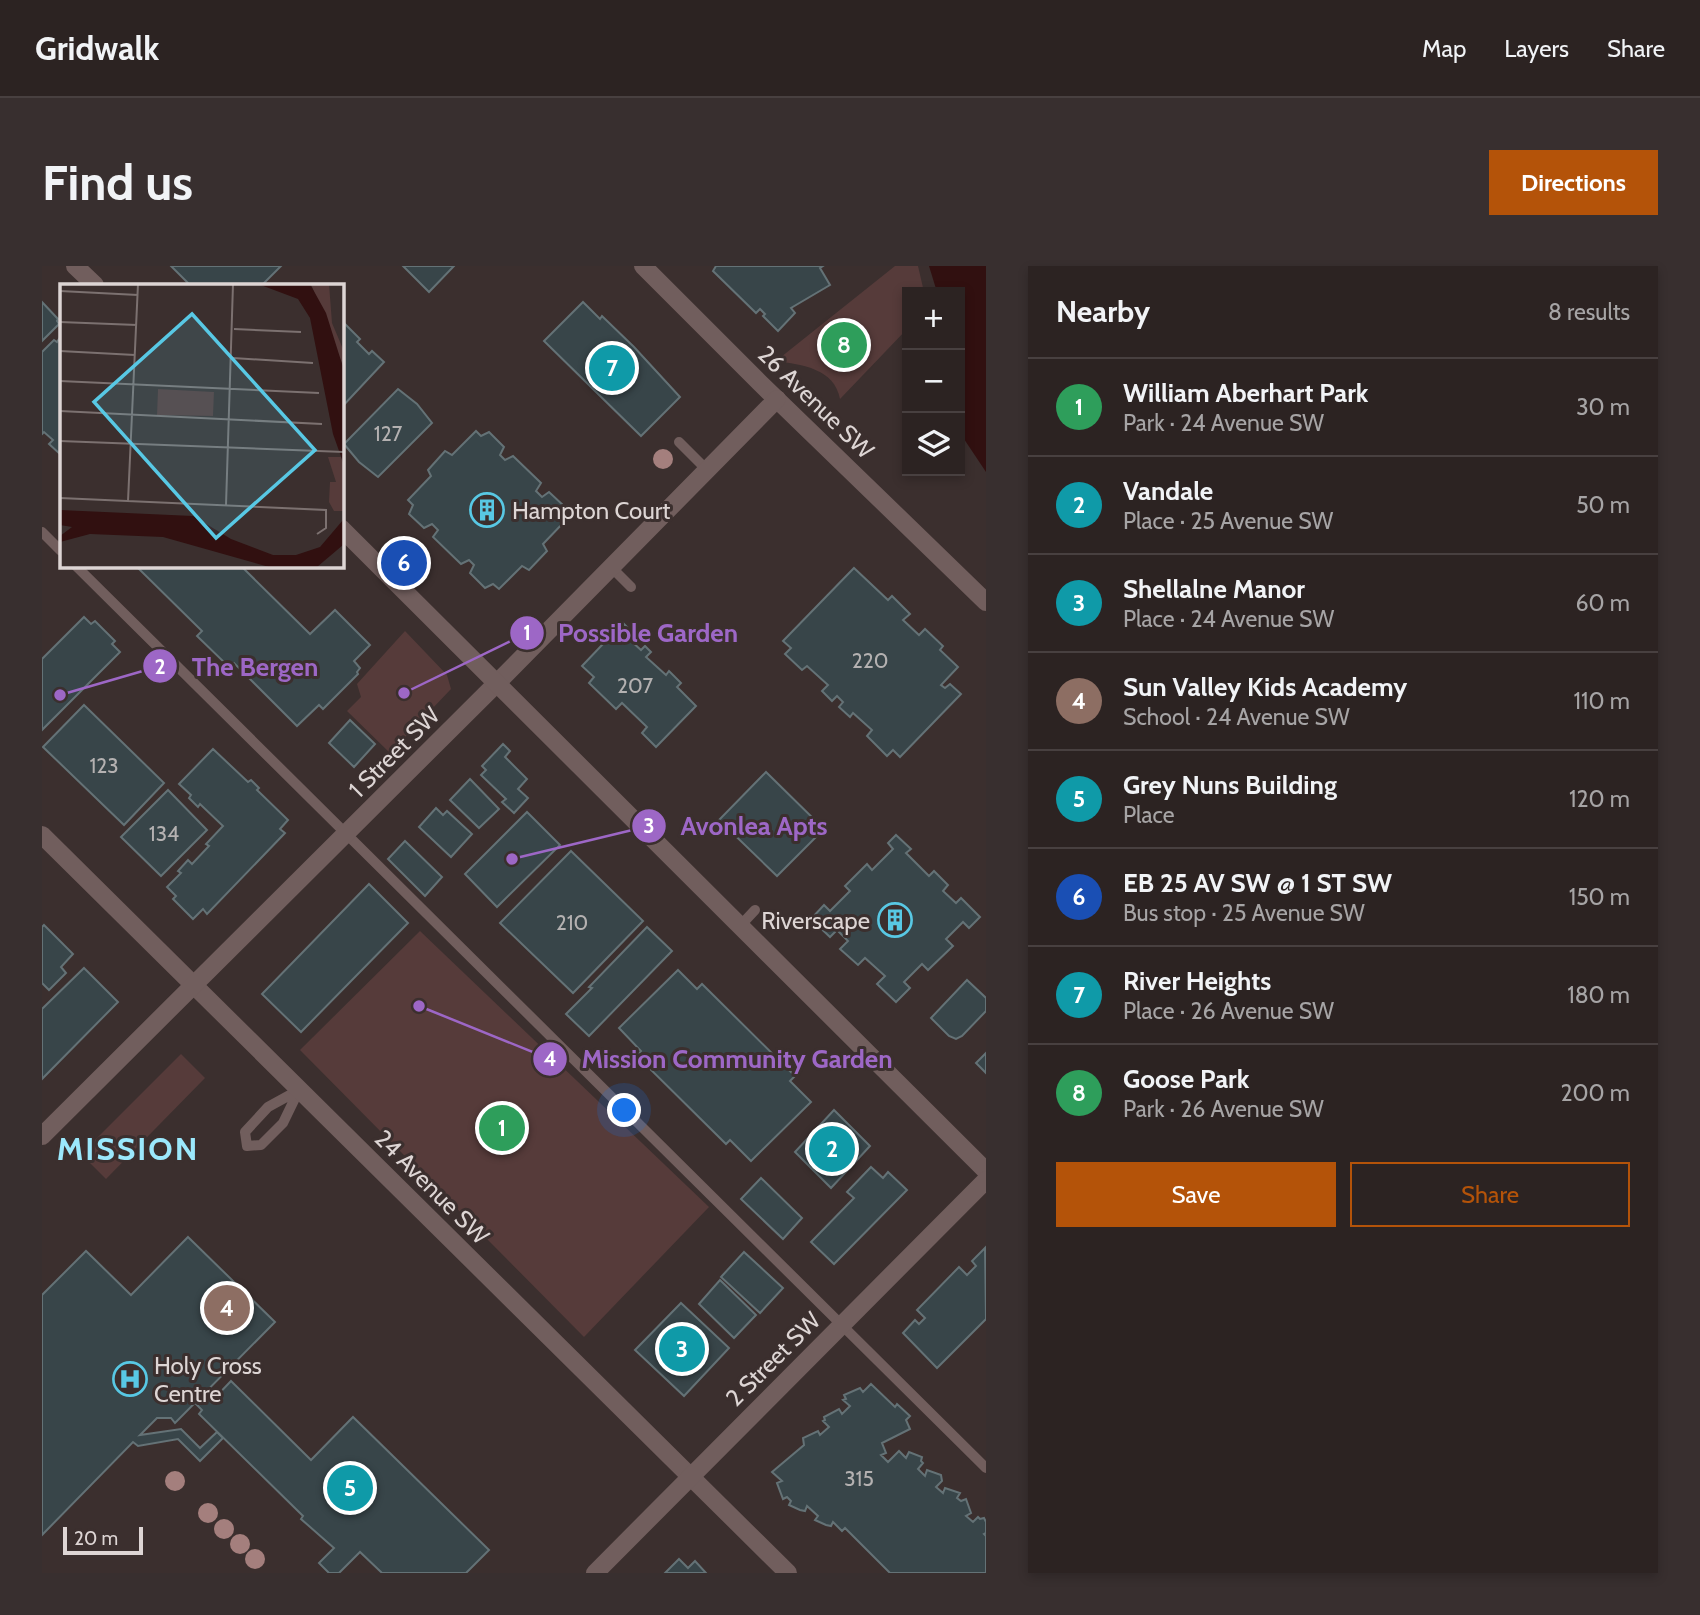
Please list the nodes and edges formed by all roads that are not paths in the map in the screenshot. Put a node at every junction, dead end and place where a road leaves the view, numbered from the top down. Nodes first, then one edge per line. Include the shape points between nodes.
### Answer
1 (75, 266) edge
2 (643, 266) edge
3 (94, 284) edge
4 (777, 399) junction
5 (679, 442) dead end
6 (706, 469) junction
7 (343, 530) edge
8 (42, 532) edge
9 (60, 550) edge
10 (77, 567) edge
11 (611, 567) junction
12 (631, 587) dead end
13 (986, 602) edge
14 (498, 682) junction
15 (346, 834) junction
16 (42, 835) edge
17 (755, 910) dead end
18 (741, 925) junction
19 (194, 985) junction
20 (299, 1090) junction
21 (42, 1136) edge
22 (986, 1171) edge
23 (986, 1180) edge
24 (842, 1325) junction
25 (986, 1468) edge
26 (691, 1477) junction
27 (595, 1573) edge
28 (788, 1573) edge

1 - 3 street
2 - 4 street, 26 Avenue SW
4 - 6 street, 1 Street SW
4 - 13 street, 26 Avenue SW
5 - 6 lane
6 - 11 street, 1 Street SW
7 - 14 street
8 - 9 lane
10 - 15 lane
11 - 12 lane
11 - 14 street, 1 Street SW
14 - 15 street, 1 Street SW
14 - 18 street
15 - 19 street, 1 Street SW
15 - 24 lane
16 - 19 street, 24 Avenue SW
17 - 18 lane
18 - 22 street
19 - 20 street, 24 Avenue SW
19 - 21 street, 1 Street SW
20 - 20 lane via 268,1107 245,1132 247,1146 261,1145 283,1123
20 - 26 street, 24 Avenue SW
23 - 24 street, 2 Street SW
24 - 25 lane
24 - 26 street, 2 Street SW
26 - 27 street, 2 Street SW
26 - 28 street, 24 Avenue SW

